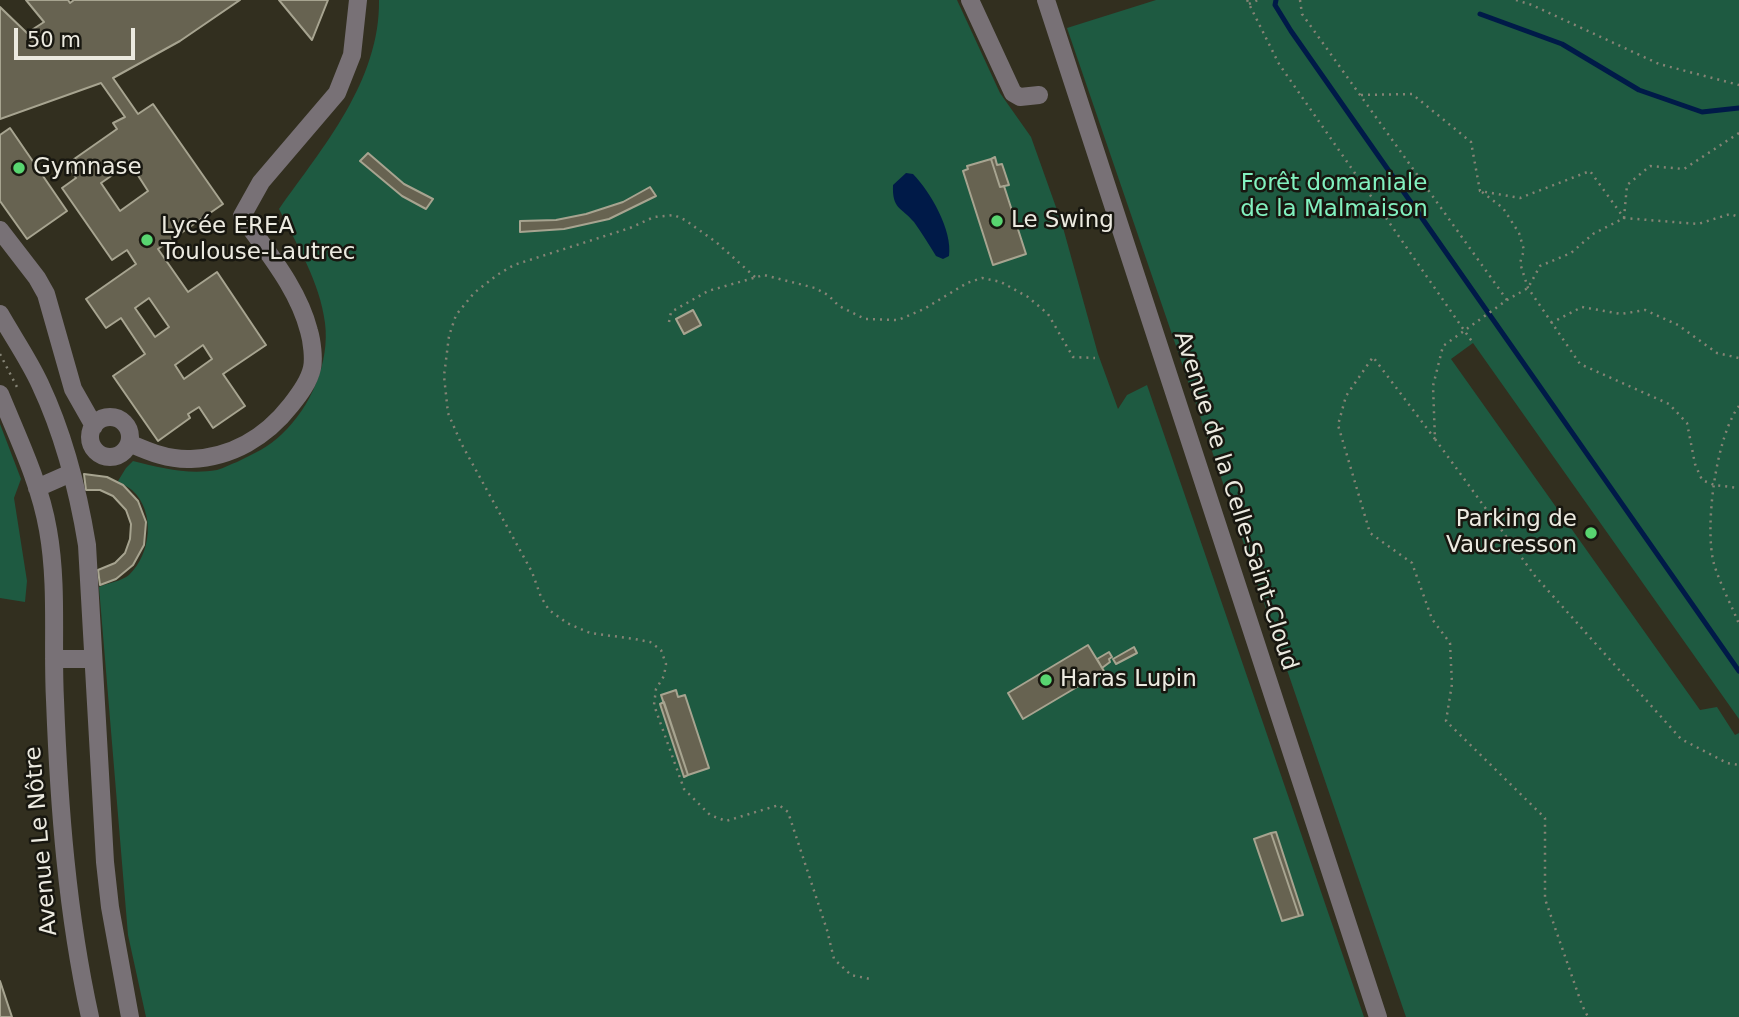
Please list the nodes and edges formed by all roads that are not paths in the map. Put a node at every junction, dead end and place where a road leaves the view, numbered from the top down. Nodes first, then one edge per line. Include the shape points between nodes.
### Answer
1 (358, 0) edge
2 (970, 0) edge
3 (1046, 0) edge
4 (1039, 95) dead end
5 (0, 230) edge
6 (0, 314) edge
7 (0, 394) edge
8 (93, 426) junction
9 (129, 443) junction
10 (71, 473) junction
11 (37, 488) junction
12 (54, 659) junction
13 (93, 659) junction
14 (90, 1017) edge
15 (130, 1017) edge
16 (1378, 1017) edge

1 - 9 street via 352,55 337,93 261,182 242,216 296,295 310,332 312,367 302,391 277,423 235,450 190,459 161,457
2 - 4 street via 1013,93
3 - 16 street, Avenue de la Celle-Saint-Cloud
5 - 8 street via 46,294 73,389
6 - 10 street via 39,382
7 - 11 street, Avenue Le Nôtre
8 - 9 street via 103,418 116,418 129,430
8 - 9 street via 90,439 102,456 115,457
10 - 11 street
10 - 13 street via 87,545
11 - 12 street, Avenue Le Nôtre via 53,567
12 - 13 street
12 - 14 street, Avenue Le Nôtre via 71,914
13 - 15 street via 105,862

